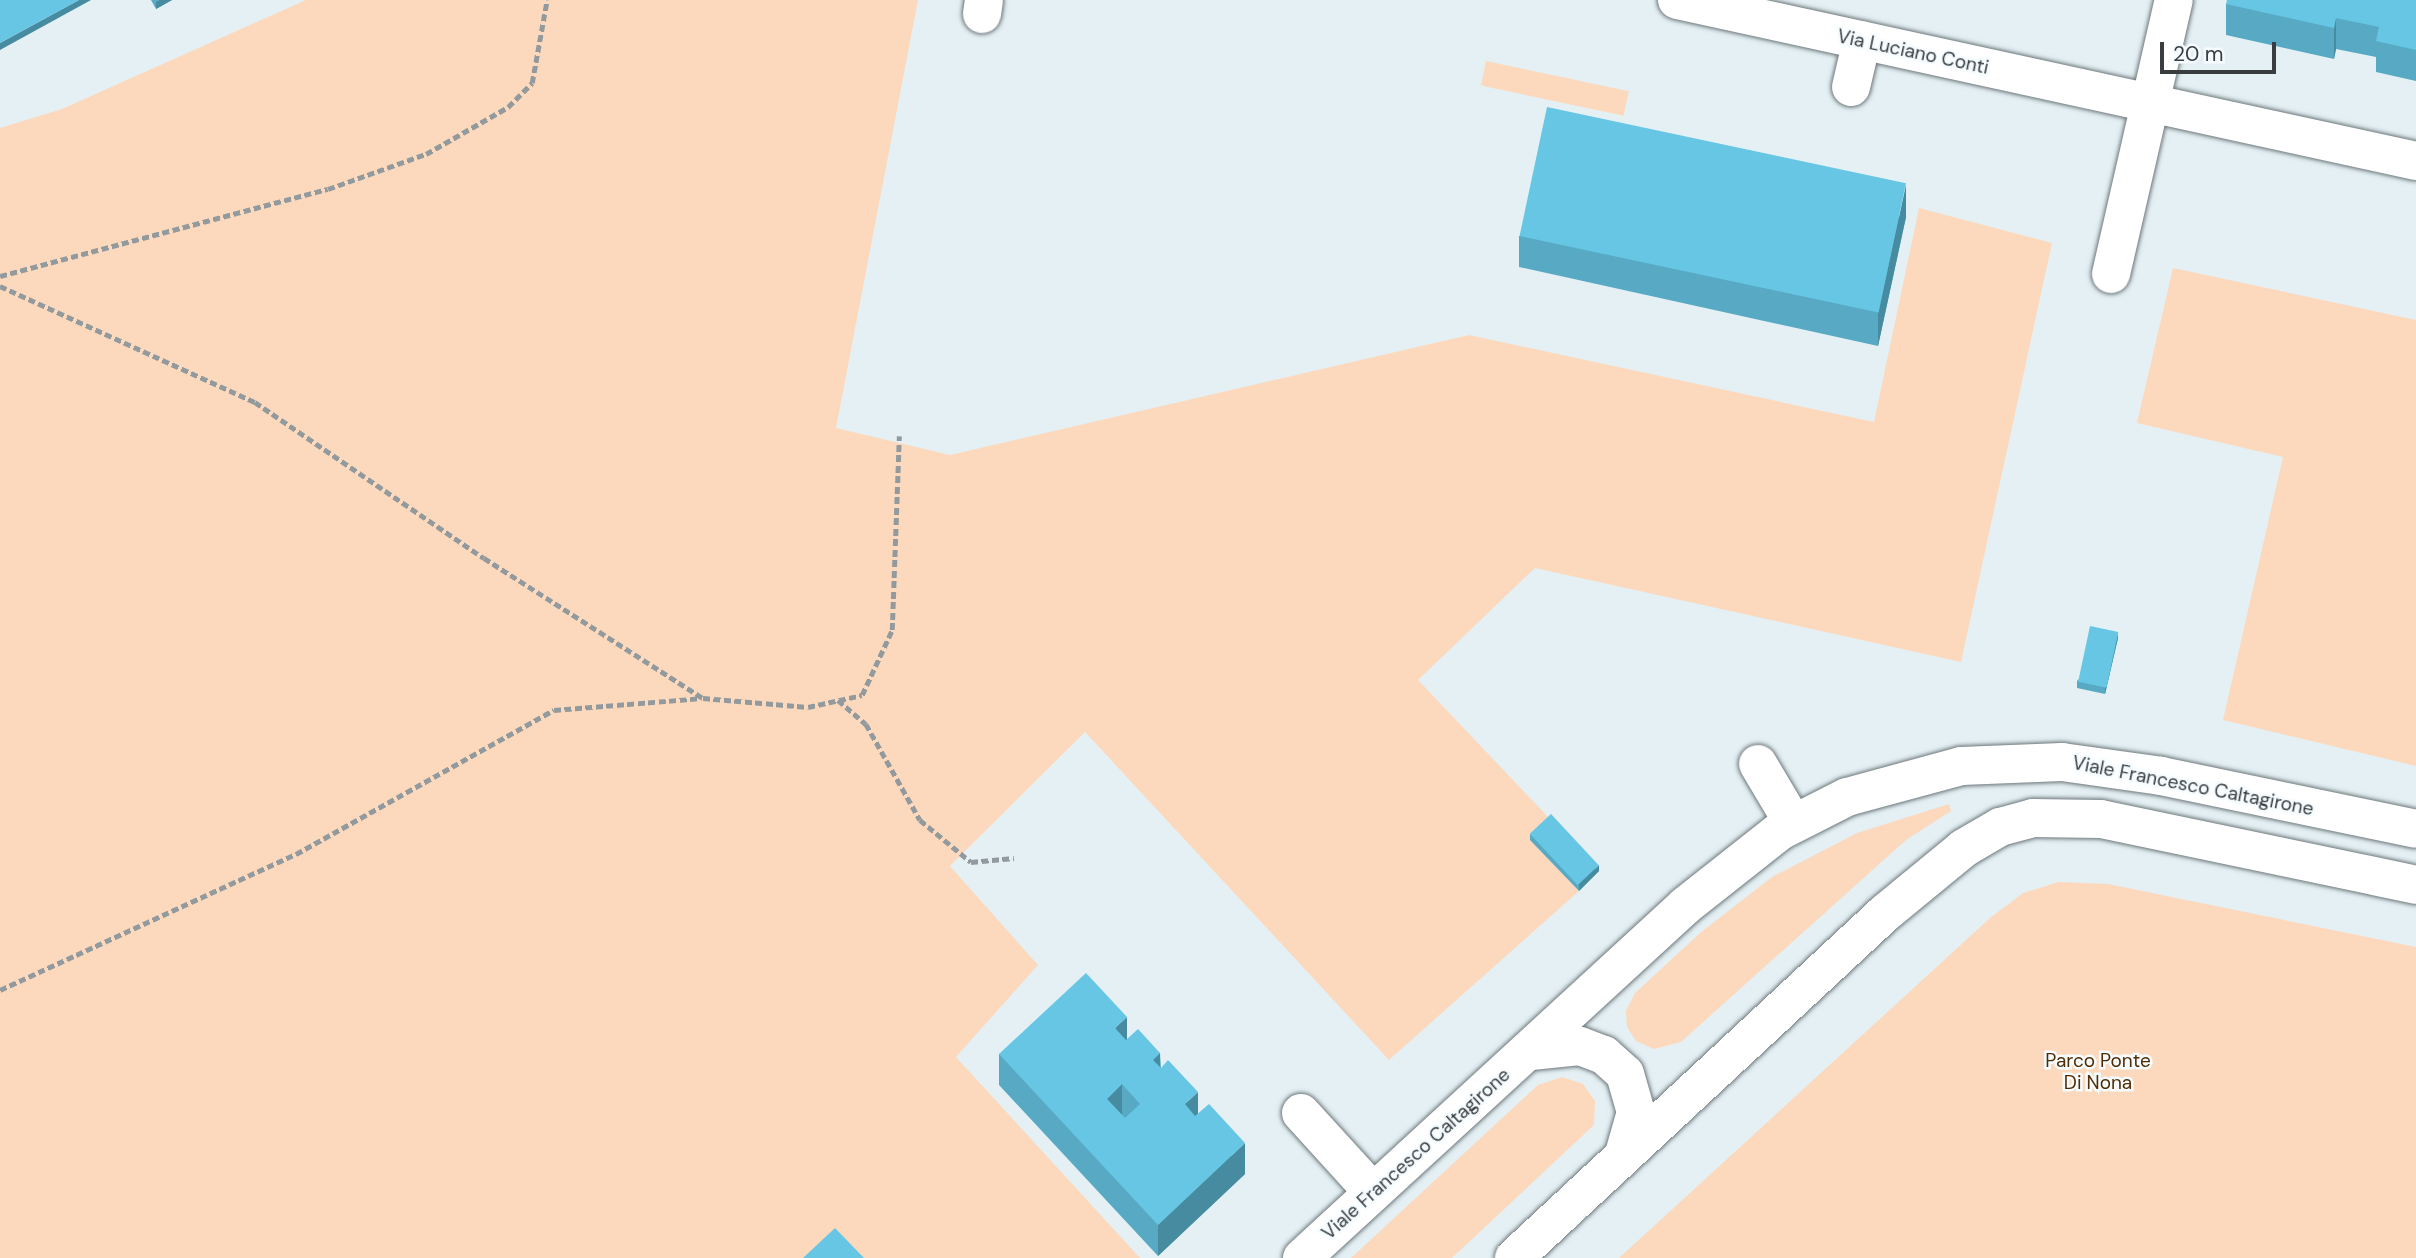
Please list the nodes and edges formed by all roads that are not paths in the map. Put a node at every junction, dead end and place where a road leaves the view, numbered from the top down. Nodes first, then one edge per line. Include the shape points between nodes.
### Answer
1 (1677, 0) edge
2 (2174, 0) edge
3 (1862, 40) junction
4 (1851, 88) dead end
5 (2149, 103) junction
6 (2416, 161) edge
7 (2111, 274) dead end
8 (1758, 764) dead end
9 (1793, 823) junction
10 (2410, 828) edge
11 (2404, 882) edge
12 (1531, 1051) junction
13 (1301, 1114) dead end
14 (1624, 1154) junction
15 (1373, 1192) junction
16 (1301, 1258) edge
17 (1514, 1258) edge

1 - 3 street, Via Luciano Conti
2 - 5 street
3 - 4 street
3 - 5 street, Via Luciano Conti
5 - 6 street, Via Luciano Conti
5 - 7 street
8 - 9 street
9 - 10 street, Viale Francesco Caltagirone via 1847,797 1912,777 1961,766 2044,761 2132,771
9 - 12 street, Viale Francesco Caltagirone via 1685,906
10 - 11 street, Viale Francesco Caltagirone
11 - 14 street, Viale Francesco Caltagirone via 2101,819 2017,821 1964,848 1913,889
12 - 14 street via 1580,1046 1604,1055 1625,1074 1636,1112
12 - 15 street, Viale Francesco Caltagirone
13 - 15 street
14 - 17 street, Viale Francesco Caltagirone
15 - 16 street, Viale Francesco Caltagirone

